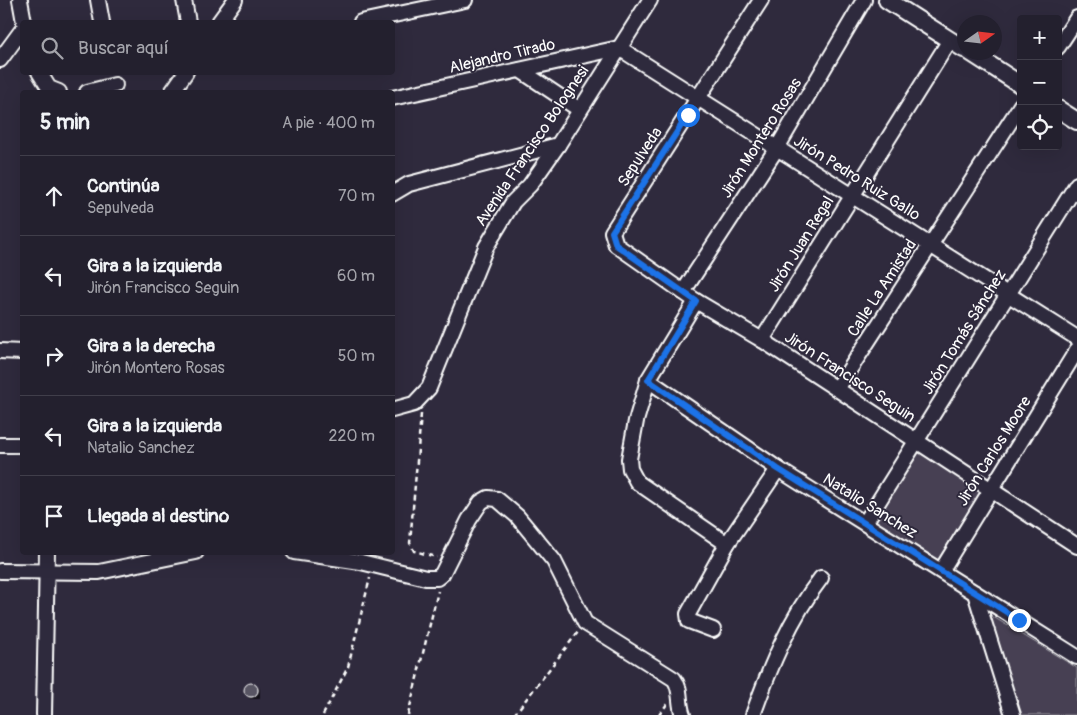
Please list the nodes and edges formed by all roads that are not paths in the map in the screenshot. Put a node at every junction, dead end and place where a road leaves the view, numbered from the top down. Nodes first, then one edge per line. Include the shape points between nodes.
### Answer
1 (20, 0) edge
2 (98, 0) edge
3 (184, 0) edge
4 (234, 0) edge
5 (466, 0) edge
6 (650, 0) edge
7 (761, 0) edge
8 (864, 0) edge
9 (887, 0) edge
10 (1077, 18) edge
11 (24, 20) edge
12 (102, 20) edge
13 (188, 20) edge
14 (220, 20) edge
15 (371, 20) edge
16 (20, 33) edge
17 (950, 40) junction
18 (1062, 41) edge
19 (957, 44) edge
20 (618, 48) junction
21 (0, 60) edge
22 (982, 60) edge
23 (520, 70) junction
24 (41, 75) edge
25 (184, 75) edge
26 (1017, 82) edge
27 (118, 83) edge
28 (54, 90) edge
29 (94, 90) edge
30 (173, 90) edge
31 (395, 97) edge
32 (698, 99) junction
33 (580, 110) junction
34 (1017, 111) edge
35 (1062, 111) edge
36 (1077, 120) edge
37 (558, 145) junction
38 (776, 148) junction
39 (1077, 184) edge
40 (395, 192) edge
41 (852, 196) junction
42 (612, 232) joint
43 (930, 245) junction
44 (683, 292) junction
45 (1008, 294) junction
46 (696, 301) junction
47 (1077, 338) edge
48 (762, 340) junction
49 (1077, 350) edge
50 (0, 351) edge
51 (20, 352) edge
52 (648, 380) junction
53 (837, 389) junction
54 (395, 410) edge
55 (916, 441) junction
56 (0, 445) edge
57 (20, 445) edge
58 (778, 469) junction
59 (991, 490) junction
60 (865, 523) junction
61 (1076, 543) edge
62 (727, 544) junction
63 (47, 555) edge
64 (181, 555) edge
65 (321, 555) edge
66 (366, 560) edge
67 (0, 571) edge
68 (47, 571) junction
69 (941, 571) junction
70 (821, 578) dead end
71 (975, 593) junction
72 (713, 630) dead end
73 (1077, 657) edge
74 (44, 715) edge
75 (682, 715) edge
76 (753, 715) edge
77 (1012, 715) edge

1 - 11 street
2 - 12 street
3 - 13 street
4 - 14 street
5 - 15 street
6 - 20 street, Avenida Francisco Bolognesi
7 - 32 street, Sepulveda
8 - 38 street, Jirón Montero Rosas
9 - 17 street
10 - 18 street
16 - 21 street
17 - 19 street
17 - 41 street, Jirón Juan Regal
20 - 23 street, Alejandro Tirado
20 - 32 street, Jirón Pedro Ruiz Gallo
20 - 33 street, Avenida Francisco Bolognesi
22 - 26 street
23 - 31 street, Alejandro Tirado
23 - 33 street
24 - 28 street
25 - 30 street
27 - 29 street
32 - 38 street, Jirón Pedro Ruiz Gallo
32 - 42 street, Sepulveda
33 - 37 street, Avenida Francisco Bolognesi
34 - 43 street, Calle La Amistad
35 - 36 street
37 - 40 street via 409,184
37 - 54 street, Avenida Francisco Bolognesi via 530,186 513,202 486,247 429,388 422,398
38 - 41 street, Jirón Pedro Ruiz Gallo
38 - 44 street, Jirón Montero Rosas
39 - 45 street, Jirón Tomás Sánchez
41 - 43 street, Jirón Pedro Ruiz Gallo
41 - 48 street, Jirón Juan Regal
42 - 44 street, Jirón Francisco Seguin via 616,245
43 - 45 street, Jirón Pedro Ruiz Gallo
43 - 53 street, Calle La Amistad
44 - 46 street, Jirón Francisco Seguin
45 - 47 street, Jirón Pedro Ruiz Gallo
45 - 55 street, Jirón Tomás Sánchez
46 - 48 street, Jirón Francisco Seguin
46 - 52 street
48 - 53 street, Jirón Francisco Seguin
49 - 59 street, Jirón Carlos Moore
50 - 51 street
52 - 58 street, Natalio Sanchez
52 - 62 street via 629,459 632,476
53 - 55 street, Jirón Francisco Seguin
55 - 59 street, Jirón Francisco Seguin
55 - 60 street, Jirón Tomás Sánchez
56 - 57 street
58 - 60 street, Natalio Sanchez
58 - 62 street
59 - 61 street, Jirón Francisco Seguin
59 - 69 street, Jirón Carlos Moore
60 - 69 street, Natalio Sanchez
62 - 72 street via 688,614 689,621
63 - 68 street
64 - 68 street via 99,572
65 - 66 street
66 - 75 street via 426,578 437,578 481,502 488,498 497,499 517,516 554,561 585,623 674,679 678,685
67 - 68 street
68 - 74 street
69 - 71 street, Natalio Sanchez
70 - 76 street via 802,602 775,657
71 - 73 street, Natalio Sanchez
71 - 77 street

